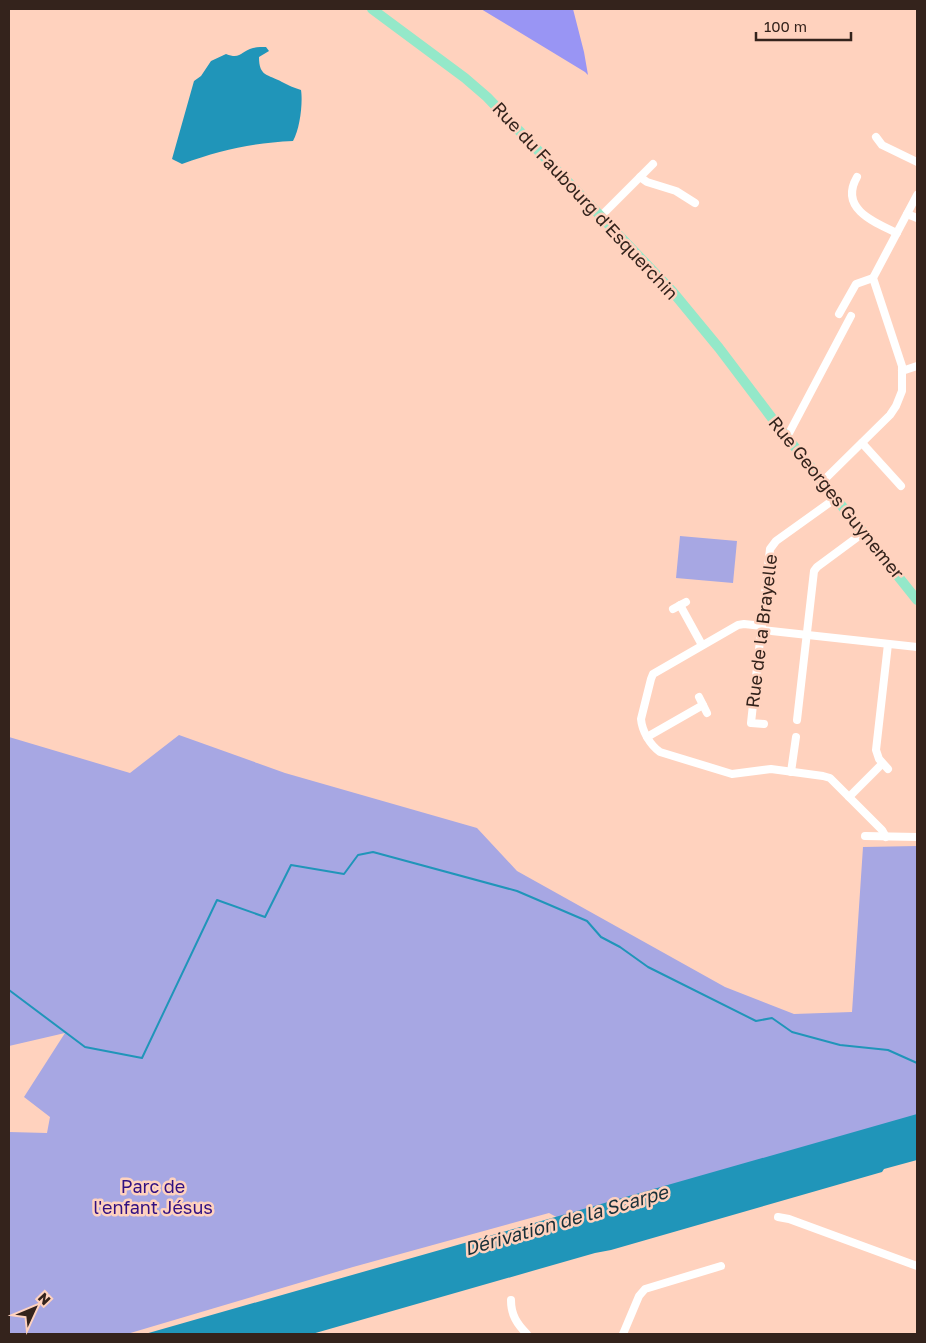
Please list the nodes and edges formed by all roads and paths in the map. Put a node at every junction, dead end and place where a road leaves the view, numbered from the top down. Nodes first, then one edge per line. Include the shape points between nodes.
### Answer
1 (372, 9) edge
2 (377, 9) edge
3 (396, 26) junction
4 (876, 137) dead end
5 (917, 162) edge
6 (653, 164) dead end
7 (640, 177) junction
8 (856, 177) dead end
9 (917, 195) edge
10 (695, 203) dead end
11 (907, 214) junction
12 (601, 216) junction
13 (917, 218) edge
14 (896, 233) junction
15 (873, 278) junction
16 (839, 314) dead end
17 (851, 316) dead end
18 (917, 366) edge
19 (902, 370) junction
20 (755, 396) joint
21 (787, 437) junction
22 (862, 443) junction
23 (823, 481) junction
24 (901, 486) dead end
25 (836, 498) junction
26 (863, 533) junction
27 (917, 599) edge
28 (680, 605) dead end
29 (762, 628) junction
30 (806, 635) junction
31 (888, 644) junction
32 (702, 645) junction
33 (917, 647) edge
34 (699, 697) dead end
35 (703, 705) junction
36 (708, 713) dead end
37 (797, 720) dead end
38 (764, 724) dead end
39 (648, 737) junction
40 (796, 737) dead end
41 (791, 772) junction
42 (849, 797) junction
43 (865, 836) dead end
44 (886, 837) junction
45 (917, 837) edge
46 (778, 1217) dead end
47 (721, 1266) dead end
48 (917, 1266) edge
49 (511, 1300) dead end
50 (528, 1334) edge
51 (623, 1334) edge

1 - 3 main road, Rue du Faubourg d'Esquerchin
2 - 3 main road, Rue du Faubourg d'Esquerchin
3 - 12 main road, Rue du Faubourg d'Esquerchin via 487,96
4 - 5 street via 882,145
6 - 7 street
7 - 10 street via 676,191
7 - 12 street
8 - 14 street via 851,196 855,207
9 - 11 street
11 - 13 street
11 - 14 street
12 - 20 main road, Rue du Faubourg d'Esquerchin via 684,306
14 - 15 street
15 - 16 street via 856,284
15 - 19 street
17 - 21 street
18 - 19 street
19 - 22 street via 902,391 896,406
20 - 21 main road, Rue Georges Guynemer
21 - 23 main road, Rue Georges Guynemer
22 - 23 street
22 - 24 street
23 - 25 main road, Rue Georges Guynemer
25 - 26 main road, Rue Georges Guynemer
25 - 29 street, Rue de la Brayelle via 772,546
26 - 27 main road, Rue Georges Guynemer
26 - 30 street via 815,569
28 - 32 street
29 - 30 street
29 - 32 street via 741,624
29 - 38 street, Rue de la Brayelle via 751,723
30 - 31 street
30 - 37 street
31 - 33 street
31 - 42 street via 876,750 885,766
32 - 39 street via 653,674 641,719
34 - 35 street
35 - 36 street
35 - 39 street
39 - 41 street via 660,752 732,774 767,770
40 - 41 street
41 - 42 street via 827,777
42 - 44 street
43 - 44 street
44 - 45 street
46 - 48 street
47 - 51 street via 645,1289
49 - 50 street via 515,1319

